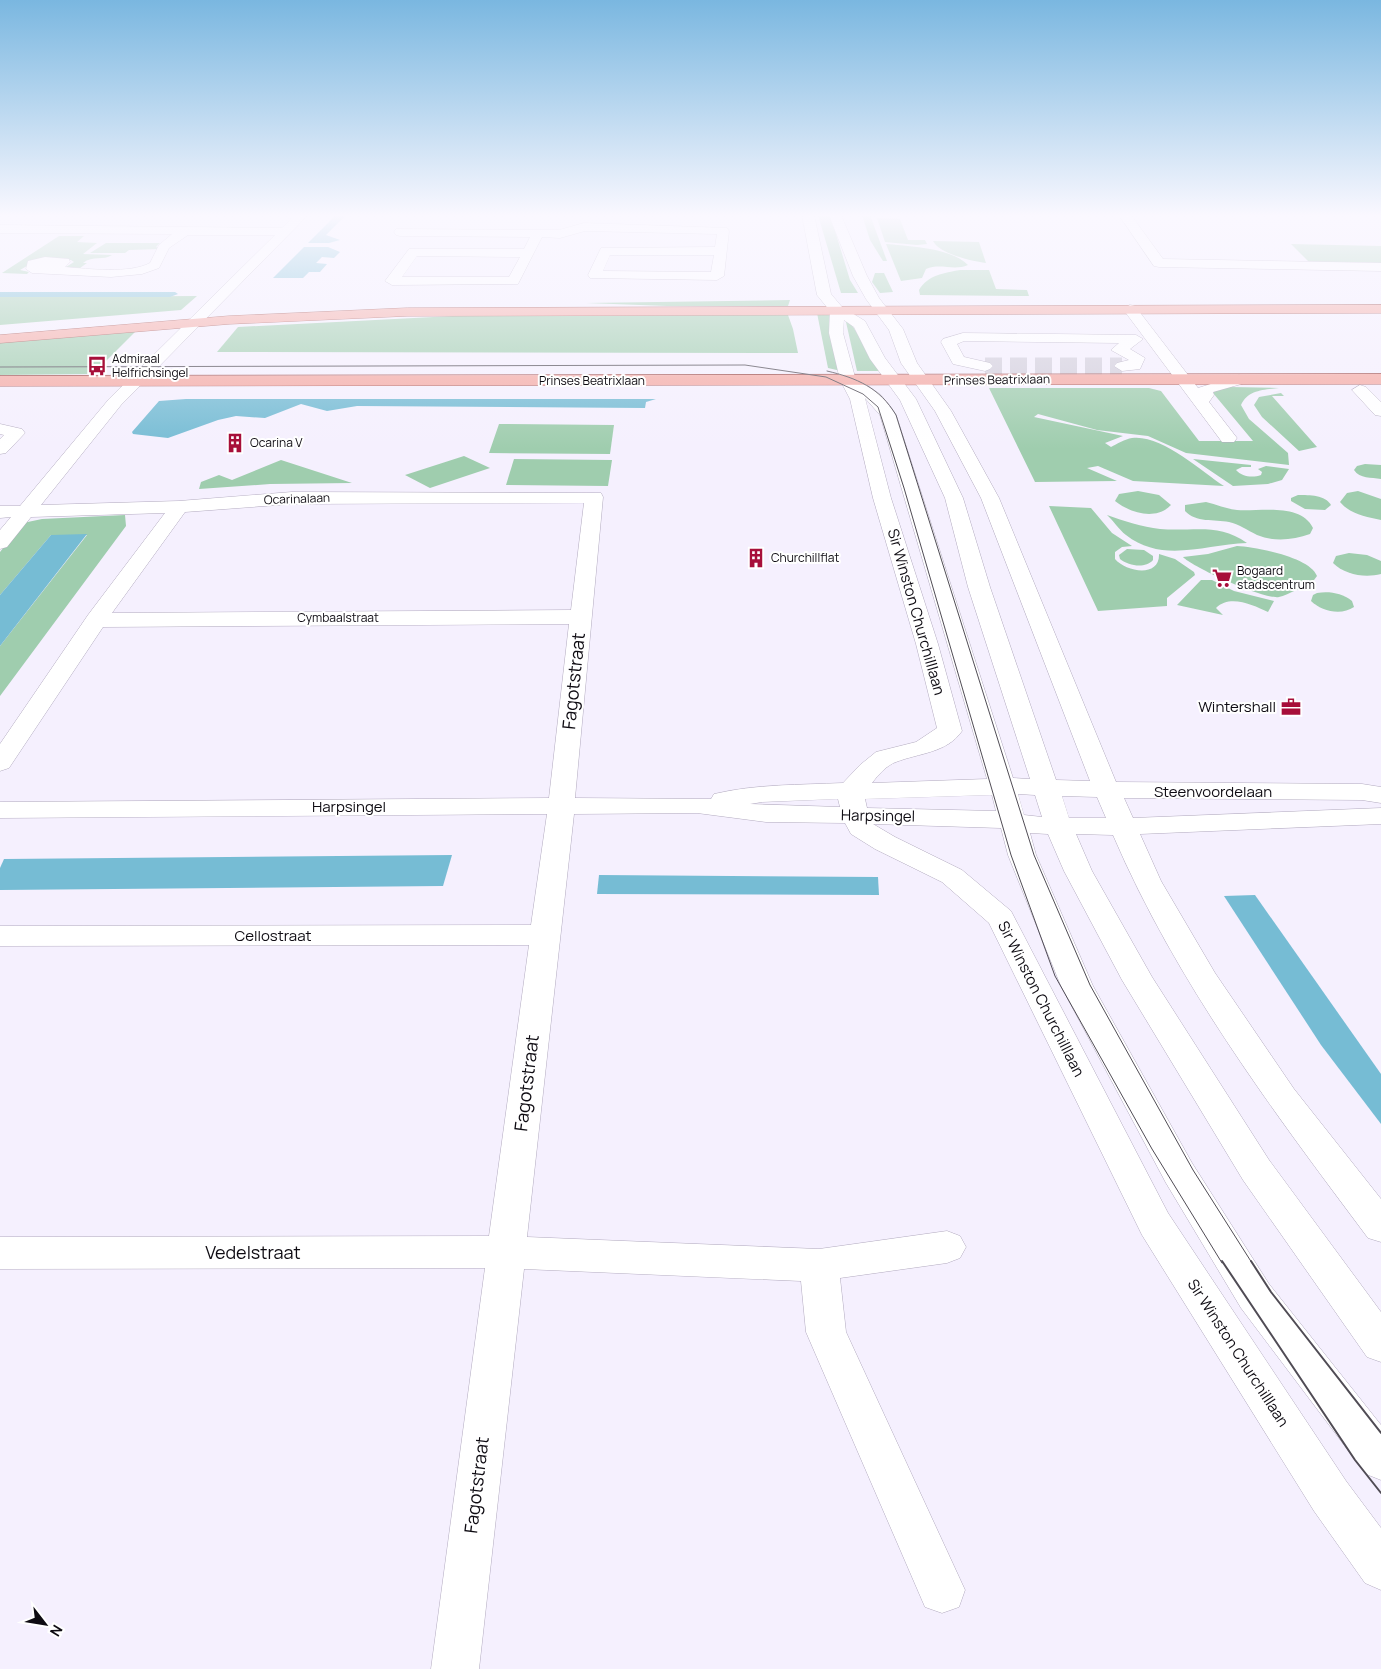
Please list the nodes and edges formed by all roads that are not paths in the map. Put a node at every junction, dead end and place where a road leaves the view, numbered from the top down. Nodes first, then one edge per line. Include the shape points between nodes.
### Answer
1 (224, 293) edge
2 (823, 293) edge
3 (869, 293) edge
4 (1130, 309) junction
5 (837, 310) junction
6 (882, 310) junction
7 (1381, 310) edge
8 (194, 323) junction
9 (0, 339) edge
10 (1144, 339) junction
11 (1119, 342) junction
12 (994, 349) dead end
13 (910, 362) junction
14 (985, 366) tunnel mouth
15 (1122, 366) tunnel mouth
16 (1381, 379) edge
17 (848, 380) junction
18 (1184, 380) junction
19 (1239, 380) junction
20 (0, 381) edge
21 (136, 381) junction
22 (894, 381) junction
23 (922, 381) junction
24 (1360, 390) dead end
25 (878, 399) junction
26 (1201, 402) junction
27 (1381, 411) edge
28 (0, 429) edge
29 (1228, 438) dead end
30 (0, 449) edge
31 (594, 497) joint
32 (179, 507) junction
33 (0, 512) edge
34 (27, 512) junction
35 (0, 543) edge
36 (581, 617) junction
37 (96, 620) junction
38 (0, 763) edge
39 (1003, 786) junction
40 (1046, 786) junction
41 (1106, 790) junction
42 (1381, 795) edge
43 (853, 804) junction
44 (561, 806) junction
45 (0, 810) edge
46 (1381, 816) edge
47 (1013, 820) junction
48 (1058, 827) junction
49 (1124, 827) junction
50 (0, 936) edge
51 (545, 936) junction
52 (1381, 1227) edge
53 (947, 1247) dead end
54 (506, 1252) junction
55 (0, 1253) edge
56 (819, 1265) junction
57 (1381, 1344) edge
58 (1381, 1459) edge
59 (1381, 1567) edge
60 (942, 1590) dead end
61 (455, 1669) edge

1 - 8 street
2 - 5 street
3 - 6 street
4 - 6 main road
4 - 7 main road
4 - 10 street
5 - 6 main road
5 - 8 main road via 407,312
5 - 17 street, Sir Winston Churchilllaan via 836,333
5 - 22 street via 860,324
6 - 13 street via 896,329
8 - 9 main road
8 - 21 street
10 - 11 street
10 - 14 street via 963,337 948,342 958,361
10 - 18 street
11 - 12 street
11 - 15 street via 1137,358 1135,366
13 - 22 street
13 - 23 street
16 - 19 main road, Prinses Beatrixlaan
17 - 21 main road, Prinses Beatrixlaan
17 - 22 main road, Prinses Beatrixlaan
17 - 25 street, Sir Winston Churchilllaan
17 - 43 street, Sir Winston Churchilllaan via 858,399 882,498 950,732 925,747 886,758 869,770
18 - 19 main road, Prinses Beatrixlaan
18 - 23 main road, Prinses Beatrixlaan
18 - 26 street
19 - 26 street via 1205,389 1206,395
20 - 21 main road, Prinses Beatrixlaan
21 - 34 street via 115,402
22 - 23 main road, Prinses Beatrixlaan
22 - 25 street
22 - 40 street via 911,405 954,498 979,587
23 - 41 street via 943,411 990,498
24 - 27 street
25 - 39 street, Sir Winston Churchilllaan via 891,424
26 - 29 street
28 - 30 street via 16,433
31 - 32 street, Ocarinalaan via 292,498
31 - 36 street, Fagotstraat
32 - 34 street, Ocarinalaan
32 - 37 street
33 - 34 street, Ocarinalaan
34 - 35 street
36 - 37 street, Cymbaalstraat
36 - 44 street, Fagotstraat
37 - 38 street
39 - 40 street, Harpsingel
39 - 43 street, Harpsingel
39 - 47 street, Sir Winston Churchilllaan
40 - 41 street, Steenvoordelaan
40 - 48 street
41 - 42 street, Steenvoordelaan via 1362,792
41 - 49 street
43 - 44 street, Harpsingel via 766,814 697,805
43 - 47 street, Harpsingel
43 - 59 street, Sir Winston Churchilllaan via 861,828 952,876 1001,918 1155,1224 1330,1496
44 - 45 street, Harpsingel
44 - 51 street, Fagotstraat
46 - 49 street, Steenvoordelaan
47 - 48 street, Harpsingel via 1025,826
47 - 58 street, Sir Winston Churchilllaan via 1022,855 1077,986 1179,1172 1255,1296
48 - 49 street, Steenvoordelaan
48 - 57 street via 1078,871 1138,980 1256,1170
49 - 52 street via 1147,881 1203,979 1282,1098
50 - 51 street, Cellostraat
51 - 54 street, Fagotstraat
53 - 56 street, Vedelstraat
54 - 55 street, Vedelstraat
54 - 56 street, Vedelstraat
54 - 61 street, Fagotstraat
56 - 60 street via 826,1332

